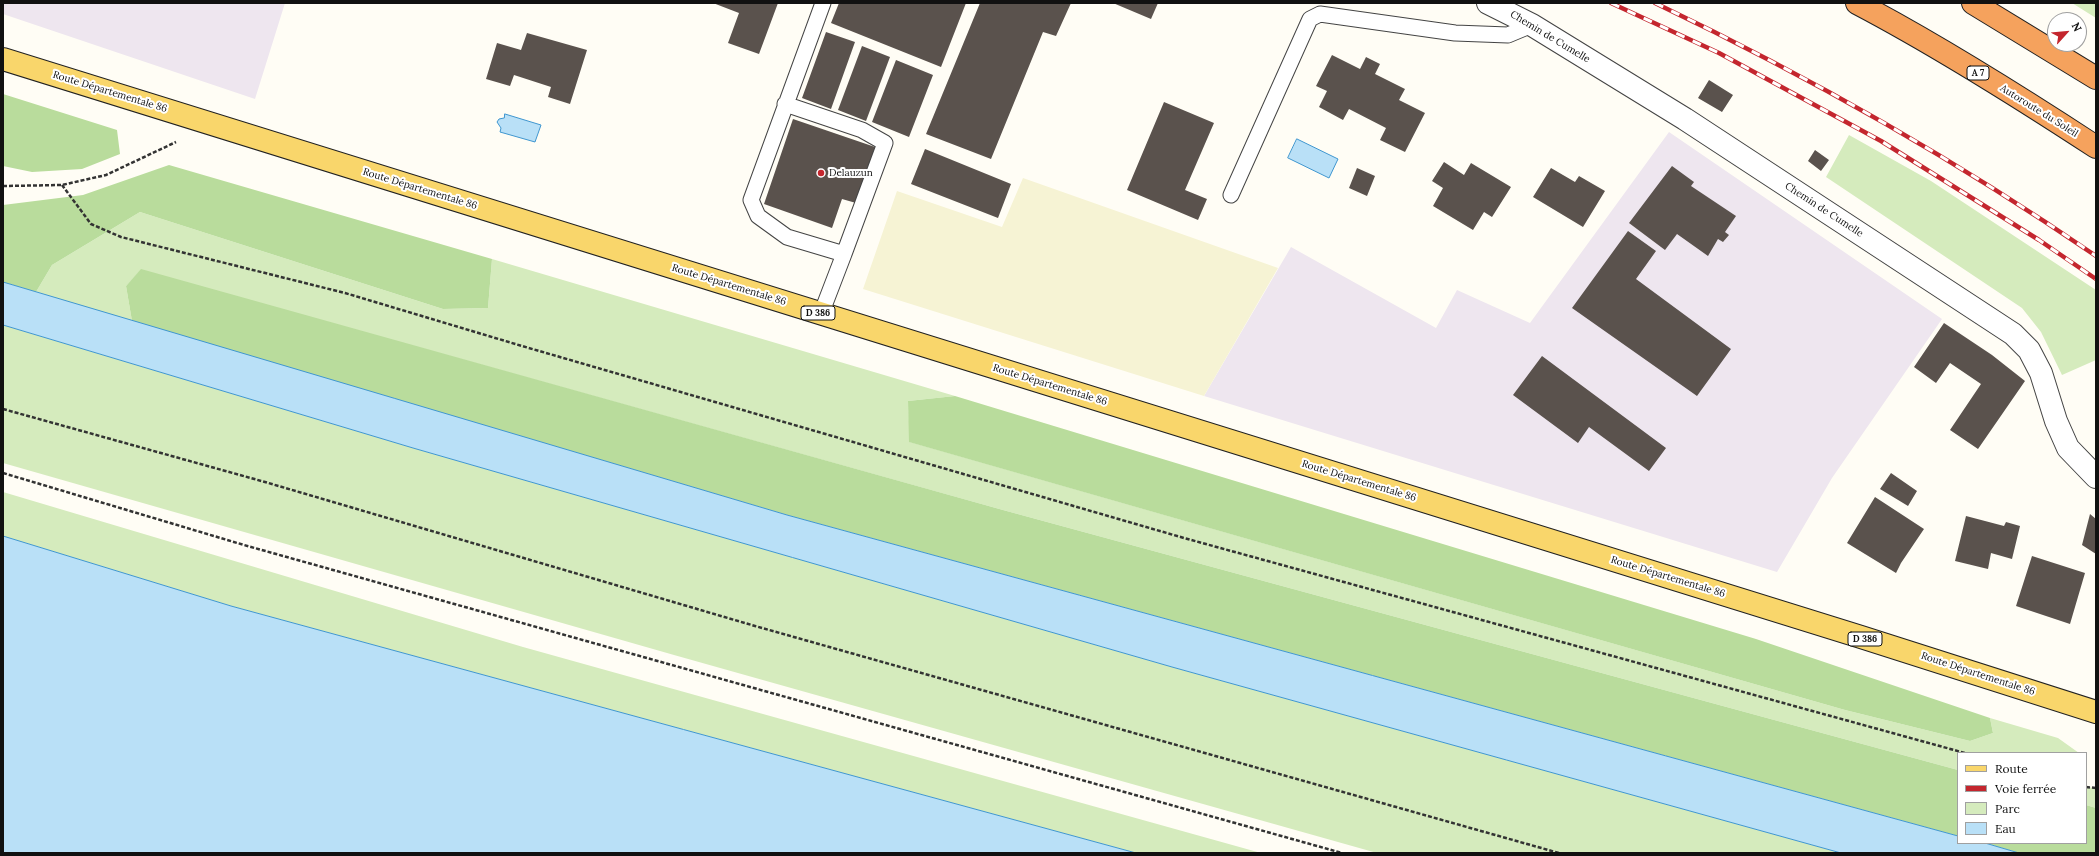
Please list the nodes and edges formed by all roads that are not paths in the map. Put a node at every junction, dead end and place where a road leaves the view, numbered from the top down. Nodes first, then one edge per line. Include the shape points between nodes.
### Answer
1 (823, 3) edge
2 (1488, 3) edge
3 (1857, 3) edge
4 (1973, 3) edge
5 (1532, 25) junction
6 (3, 59) edge
7 (2096, 78) edge
8 (785, 104) junction
9 (2096, 147) edge
10 (1231, 195) dead end
11 (844, 254) junction
12 (821, 314) junction
13 (2096, 477) edge
14 (2096, 712) edge

1 - 8 lane
2 - 5 street, Chemin de Cumelle
3 - 9 highway, Autoroute du Soleil / A 7 via 1908,30
4 - 7 highway
5 - 10 lane via 1508,35 1455,33 1320,14 1310,19
5 - 13 street, Chemin de Cumelle via 1685,119 2013,334 2029,350 2041,373 2056,421 2068,448
6 - 12 main road, Route Départementale 86 / D 386
8 - 11 lane via 751,200 758,216 787,237
8 - 11 lane via 862,130 885,143
11 - 12 lane
12 - 14 main road, Route Départementale 86 / D 386

